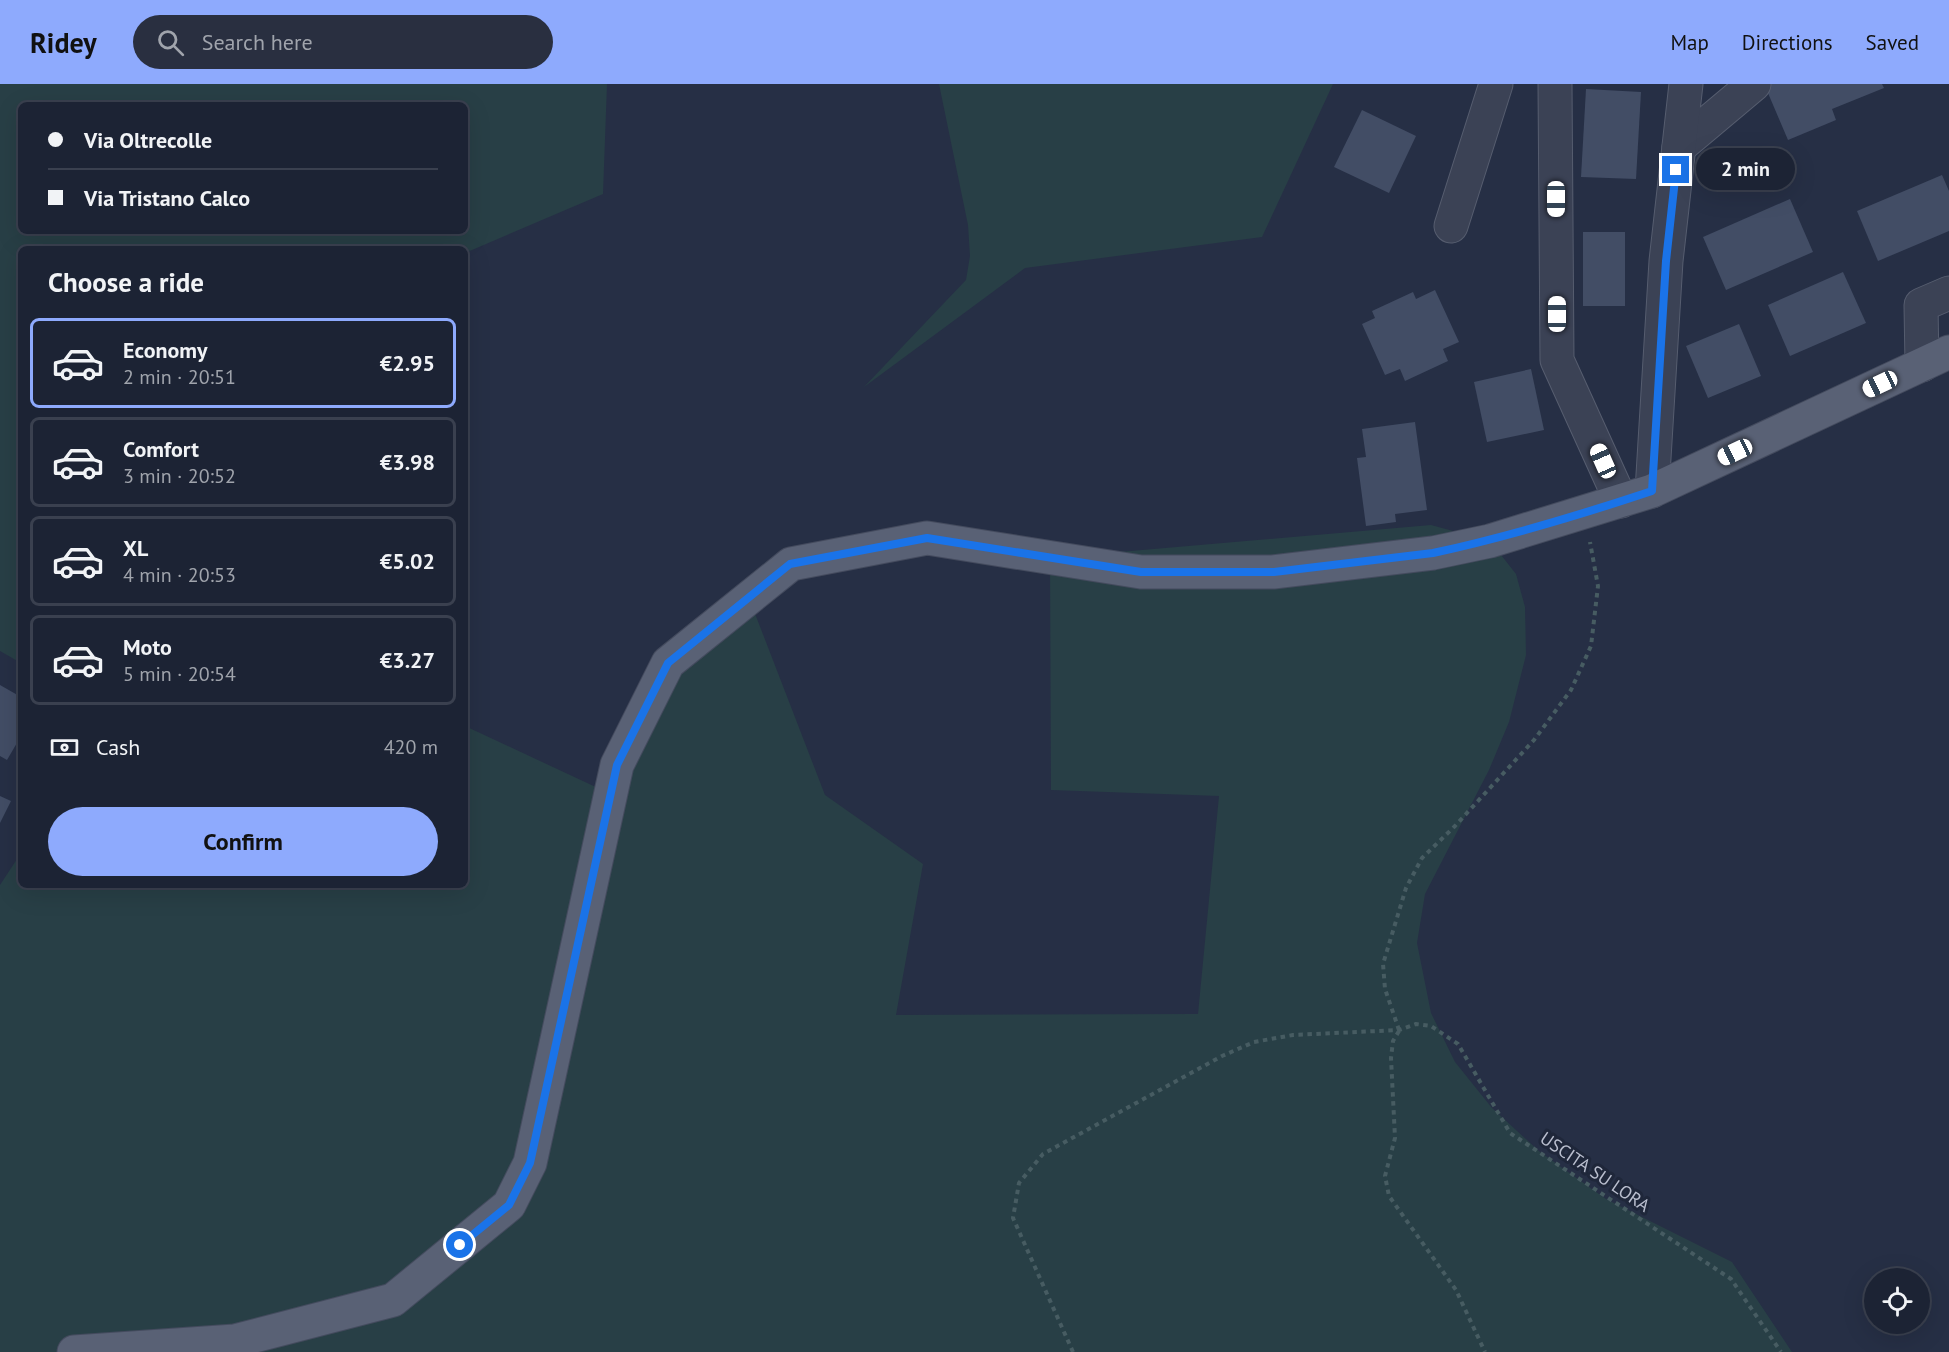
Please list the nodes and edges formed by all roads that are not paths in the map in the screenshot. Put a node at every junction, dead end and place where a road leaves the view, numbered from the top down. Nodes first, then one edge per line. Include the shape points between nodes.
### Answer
1 (1496, 84) edge
2 (1555, 84) edge
3 (1686, 84) edge
4 (1754, 84) edge
5 (1679, 147) junction
6 (1451, 226) dead end
7 (1949, 293) edge
8 (1935, 359) edge
9 (1636, 496) junction
10 (229, 1347) edge
11 (74, 1352) edge

1 - 6 street
2 - 9 street via 1557,360
3 - 5 street
4 - 5 street
5 - 9 street
7 - 8 street via 1921,305
8 - 9 main road
9 - 10 main road via 1490,541 1433,553 1274,572 1141,572 927,538 790,564 668,663 617,765 530,1163 509,1205 393,1300
10 - 11 main road

